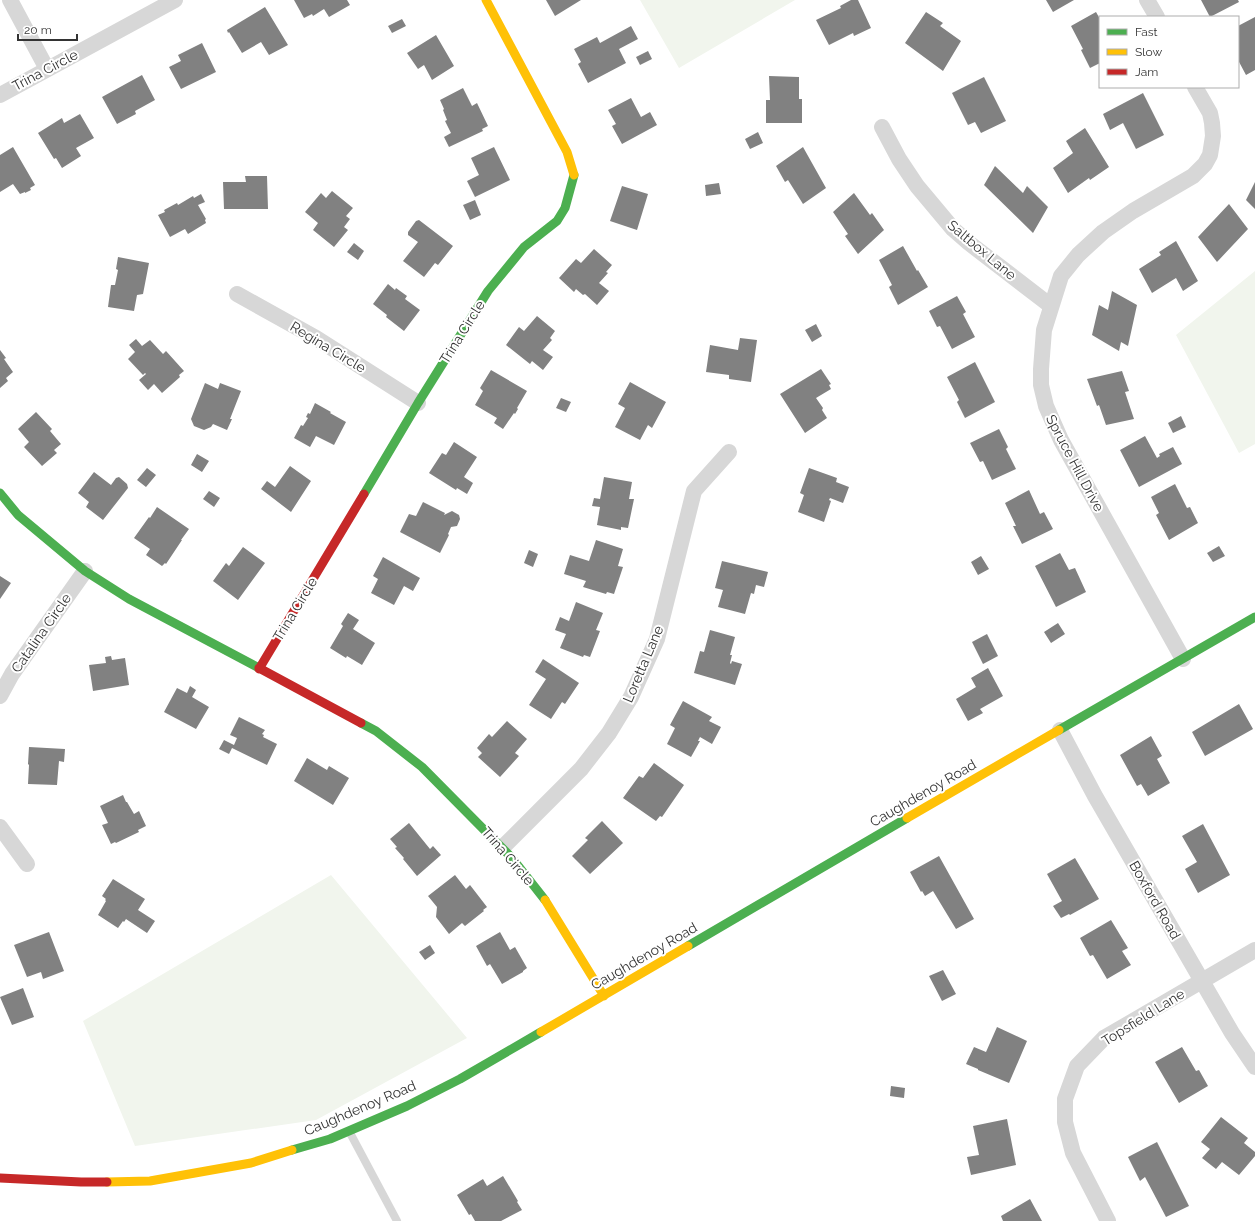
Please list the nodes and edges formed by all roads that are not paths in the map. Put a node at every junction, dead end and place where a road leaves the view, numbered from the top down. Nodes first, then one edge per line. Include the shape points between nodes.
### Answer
1 (10, 0) edge
2 (175, 0) edge
3 (486, 0) edge
4 (1147, 0) edge
5 (1155, 16) edge
6 (47, 69) junction
7 (1196, 88) edge
8 (0, 95) edge
9 (882, 126) dead end
10 (237, 294) dead end
11 (1051, 306) junction
12 (418, 403) junction
13 (729, 452) dead end
14 (0, 493) edge
15 (84, 571) junction
16 (1255, 617) edge
17 (1183, 659) junction
18 (260, 669) junction
19 (0, 696) edge
20 (1060, 730) junction
21 (0, 827) edge
22 (503, 847) junction
23 (27, 864) dead end
24 (1255, 950) edge
25 (1202, 981) junction
26 (604, 996) junction
27 (1255, 1067) edge
28 (349, 1131) junction
29 (0, 1178) edge
30 (397, 1221) edge
31 (1108, 1221) edge

1 - 6 street
2 - 6 street, Trina Circle
3 - 12 street, Trina Circle via 567,152 574,175 565,208 557,221 524,247 488,291
4 - 5 street
6 - 8 street, Trina Circle
7 - 11 street, Spruce Hill Drive via 1210,114 1212,123 1210,155 1205,164 1193,176 1103,232 1078,255 1061,276
9 - 11 street, Saltbox Lane via 917,186 953,229
10 - 12 street, Regina Circle via 316,338
11 - 17 street, Spruce Hill Drive via 1044,330 1041,369 1041,385 1046,406 1061,440
12 - 18 street, Trina Circle
13 - 22 street, Loretta Lane via 694,491 657,639 631,697 609,733 581,769
14 - 15 street, Trina Circle via 18,515
15 - 18 street, Trina Circle
15 - 19 street, Catalina Circle via 12,674
16 - 17 street, Caughdenoy Road
17 - 20 street, Caughdenoy Road
18 - 22 street, Trina Circle via 376,731 422,767
20 - 25 street, Boxford Road via 1095,796
20 - 26 street, Caughdenoy Road
21 - 23 street
22 - 26 street, Trina Circle via 546,902
24 - 25 street, Topsfield Lane
25 - 27 street, Boxford Road
25 - 31 street, Topsfield Lane via 1104,1038 1077,1066 1065,1099 1065,1122 1073,1153
26 - 28 street, Caughdenoy Road via 460,1079
28 - 29 street, Caughdenoy Road via 251,1163 150,1181 81,1182
28 - 30 lane

